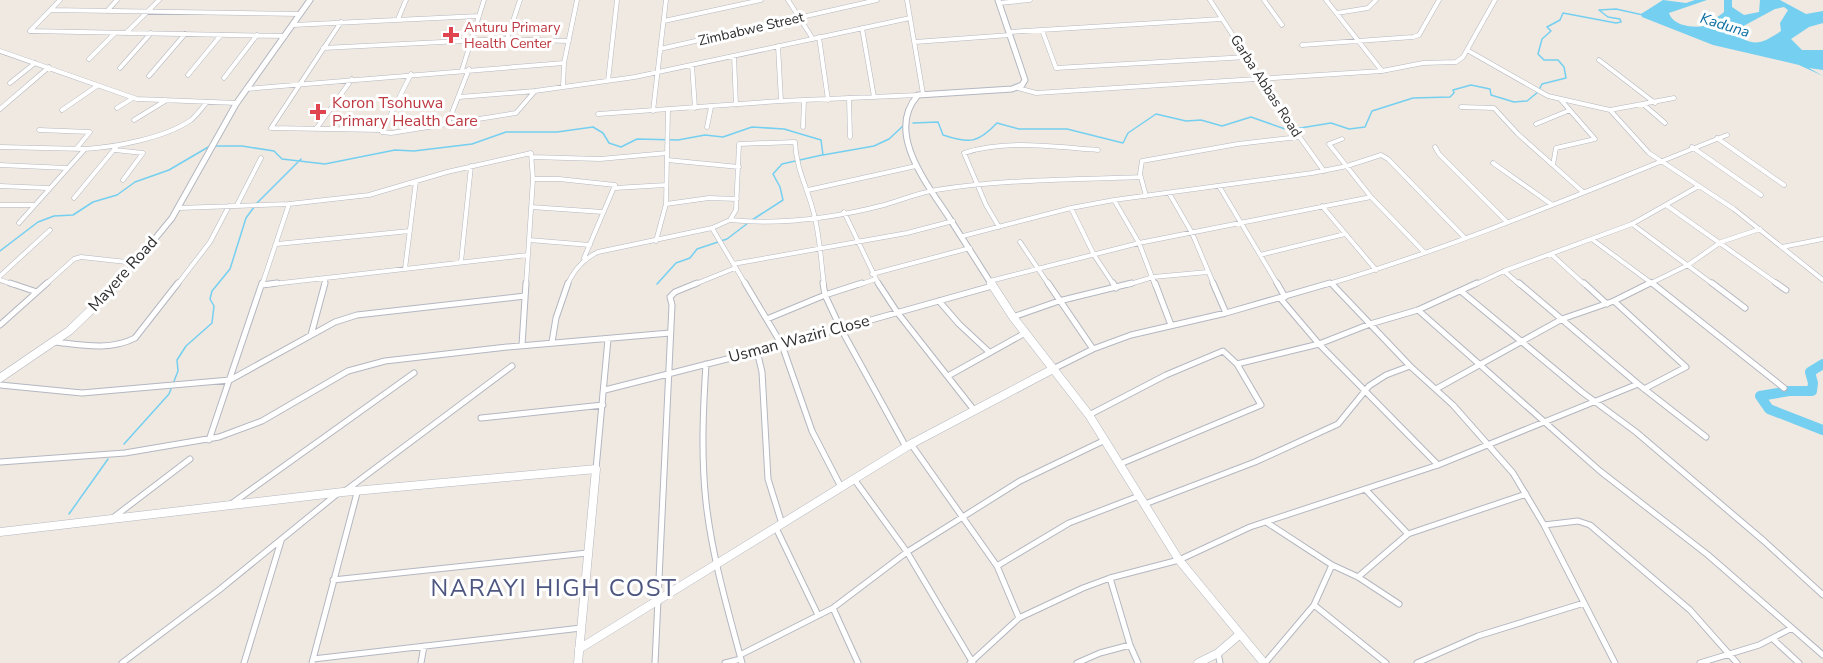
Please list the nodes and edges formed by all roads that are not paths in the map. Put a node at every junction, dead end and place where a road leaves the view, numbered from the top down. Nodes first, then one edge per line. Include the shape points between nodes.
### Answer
1 (60, 0) edge
2 (117, 0) edge
3 (159, 0) edge
4 (310, 0) edge
5 (406, 0) edge
6 (484, 0) edge
7 (520, 0) edge
8 (578, 0) edge
9 (617, 0) edge
10 (666, 0) edge
11 (761, 0) edge
12 (788, 0) edge
13 (877, 0) edge
14 (907, 0) edge
15 (1030, 0) edge
16 (1210, 0) edge
17 (1264, 0) edge
18 (1326, 0) edge
19 (1376, 0) edge
20 (1439, 0) edge
21 (1495, 0) edge
22 (998, 1) edge
23 (742, 2) edge
24 (50, 10) junction
25 (107, 11) junction
26 (148, 11) junction
27 (1337, 13) junction
28 (300, 14) junction
29 (479, 16) junction
30 (799, 18) junction
31 (910, 18) junction
32 (398, 19) junction
33 (1222, 19) junction
34 (664, 21) junction
35 (341, 22) junction
36 (293, 25) junction
37 (1282, 25) dead end
38 (862, 28) junction
39 (1042, 30) junction
40 (115, 33) junction
41 (126, 33) junction
42 (151, 33) junction
43 (185, 34) junction
44 (1009, 34) junction
45 (221, 35) junction
46 (258, 35) junction
47 (285, 36) junction
48 (819, 38) junction
49 (507, 39) junction
50 (813, 39) junction
51 (471, 40) junction
52 (569, 41) junction
53 (915, 42) junction
54 (1359, 42) junction
55 (1302, 45) dead end
56 (778, 46) junction
57 (323, 48) junction
58 (660, 49) junction
59 (1467, 50) junction
60 (0, 51) edge
61 (734, 56) junction
62 (1247, 57) junction
63 (89, 59) dead end
64 (1599, 60) dead end
65 (34, 63) junction
66 (564, 63) junction
67 (692, 65) junction
68 (49, 67) junction
69 (120, 68) dead end
70 (462, 69) junction
71 (469, 69) junction
72 (1382, 71) junction
73 (658, 73) junction
74 (411, 74) junction
75 (188, 75) dead end
76 (149, 76) dead end
77 (224, 78) dead end
78 (1262, 78) junction
79 (352, 79) junction
80 (608, 81) junction
81 (10, 83) dead end
82 (299, 84) junction
83 (98, 86) junction
84 (563, 87) junction
85 (1018, 88) junction
86 (246, 89) junction
87 (535, 91) junction
88 (920, 94) junction
89 (459, 97) junction
90 (874, 97) junction
91 (133, 98) junction
92 (849, 98) junction
93 (1674, 98) dead end
94 (804, 100) junction
95 (828, 100) junction
96 (1561, 100) junction
97 (165, 101) junction
98 (781, 101) junction
99 (207, 102) junction
100 (1655, 103) junction
101 (237, 104) junction
102 (1643, 104) junction
103 (736, 105) junction
104 (711, 107) junction
105 (1461, 107) dead end
106 (117, 108) dead end
107 (695, 108) junction
108 (0, 109) edge
109 (62, 110) dead end
110 (668, 110) junction
111 (1570, 110) junction
112 (1610, 110) junction
113 (653, 111) junction
114 (598, 114) dead end
115 (134, 120) dead end
116 (448, 123) junction
117 (1665, 123) dead end
118 (1536, 124) dead end
119 (707, 127) dead end
120 (803, 127) dead end
121 (316, 129) junction
122 (39, 130) dead end
123 (381, 130) junction
124 (1298, 135) junction
125 (1727, 135) dead end
126 (850, 137) dead end
127 (1717, 138) junction
128 (1342, 139) dead end
129 (0, 147) edge
130 (1435, 147) dead end
131 (1692, 147) junction
132 (116, 148) junction
133 (76, 149) junction
134 (85, 149) junction
135 (1098, 150) dead end
136 (667, 153) junction
137 (532, 157) junction
138 (261, 158) dead end
139 (667, 160) junction
140 (1660, 161) junction
141 (1493, 163) dead end
142 (0, 165) edge
143 (1553, 165) junction
144 (471, 166) junction
145 (916, 166) junction
146 (1347, 166) junction
147 (739, 167) junction
148 (67, 168) junction
149 (1324, 171) junction
150 (1141, 177) junction
151 (533, 179) junction
152 (123, 180) dead end
153 (416, 182) junction
154 (666, 185) junction
155 (978, 185) junction
156 (1784, 185) dead end
157 (0, 186) edge
158 (1219, 186) junction
159 (1699, 186) junction
160 (49, 188) junction
161 (615, 188) junction
162 (808, 190) junction
163 (933, 191) junction
164 (1583, 192) junction
165 (1170, 193) junction
166 (1761, 195) dead end
167 (1146, 196) junction
168 (1371, 197) junction
169 (74, 198) dead end
170 (737, 199) junction
171 (1114, 200) junction
172 (289, 204) junction
173 (666, 204) junction
174 (1551, 204) junction
175 (0, 205) edge
176 (33, 205) junction
177 (237, 205) junction
178 (1666, 205) junction
179 (229, 206) junction
180 (1323, 206) junction
181 (531, 207) junction
182 (179, 208) junction
183 (1071, 208) junction
184 (603, 212) junction
185 (844, 212) junction
186 (816, 217) junction
187 (730, 220) junction
188 (953, 221) junction
189 (1507, 222) junction
190 (19, 223) dead end
191 (1243, 223) junction
192 (1632, 224) junction
193 (999, 227) junction
194 (712, 228) junction
195 (1760, 229) junction
196 (50, 230) dead end
197 (410, 231) junction
198 (1192, 233) junction
199 (1345, 234) junction
200 (963, 236) junction
201 (1464, 237) junction
202 (1823, 239) edge
203 (529, 240) junction
204 (1593, 240) junction
205 (656, 241) junction
206 (857, 242) junction
207 (1020, 242) dead end
208 (1139, 243) junction
209 (1720, 243) junction
210 (277, 244) junction
211 (589, 247) junction
212 (970, 248) junction
213 (1782, 248) junction
214 (820, 249) junction
215 (1424, 252) junction
216 (592, 254) junction
217 (1551, 254) junction
218 (528, 255) junction
219 (1094, 255) junction
220 (1260, 255) junction
221 (583, 258) junction
222 (136, 262) junction
223 (461, 262) junction
224 (1688, 265) junction
225 (734, 266) junction
226 (405, 269) junction
227 (1041, 270) junction
228 (1376, 270) junction
229 (1504, 271) junction
230 (1208, 272) junction
231 (872, 274) junction
232 (1153, 277) junction
233 (0, 278) edge
234 (326, 278) junction
235 (876, 279) junction
236 (1823, 280) edge
237 (1652, 283) junction
238 (990, 284) junction
239 (1332, 284) junction
240 (262, 285) junction
241 (1116, 288) junction
242 (1786, 290) dead end
243 (37, 292) junction
244 (1462, 292) junction
245 (825, 295) junction
246 (525, 296) junction
247 (1283, 297) junction
248 (939, 301) junction
249 (1059, 301) junction
250 (1614, 301) junction
251 (1607, 304) junction
252 (1745, 308) dead end
253 (1418, 310) junction
254 (897, 312) junction
255 (1226, 313) junction
256 (1013, 317) junction
257 (767, 319) junction
258 (1562, 319) junction
259 (1370, 324) junction
260 (0, 325) edge
261 (1172, 325) junction
262 (840, 327) junction
263 (670, 333) junction
264 (1025, 333) junction
265 (311, 335) junction
266 (608, 339) junction
267 (55, 342) junction
268 (552, 342) junction
269 (1522, 342) junction
270 (1319, 344) junction
271 (522, 345) junction
272 (782, 345) junction
273 (1093, 349) junction
274 (757, 351) junction
275 (988, 351) junction
276 (706, 364) junction
277 (1237, 364) junction
278 (512, 366) dead end
279 (1410, 366) junction
280 (1478, 366) junction
281 (1053, 369) junction
282 (414, 373) dead end
283 (668, 373) junction
284 (948, 376) junction
285 (0, 378) edge
286 (230, 380) junction
287 (1638, 384) junction
288 (0, 385) edge
289 (1784, 388) dead end
290 (1436, 389) junction
291 (1644, 389) junction
292 (605, 390) junction
293 (1364, 390) junction
294 (1595, 401) junction
295 (603, 405) junction
296 (975, 410) junction
297 (1089, 415) junction
298 (481, 418) dead end
299 (1544, 423) junction
300 (1706, 437) dead end
301 (209, 440) junction
302 (1105, 440) junction
303 (908, 445) junction
304 (1490, 445) junction
305 (190, 459) dead end
306 (0, 462) edge
307 (1120, 464) junction
308 (1438, 465) junction
309 (596, 469) junction
310 (854, 479) junction
311 (841, 487) junction
312 (1366, 490) junction
313 (340, 493) junction
314 (357, 493) junction
315 (1526, 494) junction
316 (1140, 496) junction
317 (1144, 504) junction
318 (227, 507) junction
319 (962, 516) junction
320 (110, 520) junction
321 (1266, 522) junction
322 (1544, 525) junction
323 (779, 526) junction
324 (0, 532) edge
325 (1408, 534) junction
326 (281, 541) junction
327 (907, 552) junction
328 (587, 553) junction
329 (1179, 560) junction
330 (1332, 565) junction
331 (716, 566) junction
332 (997, 566) junction
333 (1110, 578) junction
334 (1358, 578) junction
335 (333, 580) junction
336 (1823, 596) edge
337 (657, 603) junction
338 (1399, 603) dead end
339 (1584, 603) junction
340 (1314, 605) junction
341 (833, 608) junction
342 (818, 615) junction
343 (1019, 618) junction
344 (581, 627) junction
345 (1792, 628) junction
346 (1240, 634) junction
347 (1774, 640) junction
348 (1130, 645) junction
349 (424, 646) junction
350 (579, 649) junction
351 (1218, 653) junction
352 (1823, 655) edge
353 (1732, 656) junction
354 (741, 659) edge
355 (312, 661) edge
356 (972, 662) edge
357 (123, 663) edge
358 (244, 663) edge
359 (422, 663) edge
360 (578, 663) edge
361 (655, 663) edge
362 (726, 663) edge
363 (858, 663) edge
364 (1077, 663) edge
365 (1138, 663) edge
366 (1198, 663) edge
367 (1220, 663) edge
368 (1264, 663) edge
369 (1386, 663) edge
370 (1418, 663) edge
371 (1615, 663) edge
372 (1700, 663) edge
373 (1737, 663) edge
374 (1798, 663) edge

1 - 24 street
2 - 25 street
3 - 26 street
4 - 28 street, Mayere Road
5 - 32 street
6 - 29 street
7 - 49 street
8 - 52 street
9 - 80 street
10 - 34 street
11 - 23 street
12 - 30 street
13 - 30 street, Zimbabwe Street
14 - 31 street
15 - 22 street
16 - 33 street, Garba Abbas Road
17 - 37 street
18 - 27 street
19 - 27 street via 1368,8
20 - 54 street via 1419,35
21 - 59 street
22 - 44 street
23 - 34 street
24 - 25 street
24 - 40 street via 30,31
25 - 26 street
26 - 28 street
26 - 41 street
27 - 54 street
28 - 36 street, Mayere Road
29 - 32 street
29 - 51 street
30 - 50 street
30 - 58 street, Zimbabwe Street
31 - 38 street
31 - 53 street
32 - 35 street
33 - 39 street
33 - 62 street, Garba Abbas Road
34 - 58 street
35 - 36 street
35 - 57 street
36 - 47 street, Mayere Road
38 - 48 street
38 - 90 street
39 - 44 street
39 - 62 street via 1056,68
40 - 41 street
40 - 63 street
41 - 42 street
42 - 43 street
42 - 69 street
43 - 45 street
43 - 76 street
44 - 53 street
44 - 85 street via 1025,81
45 - 46 street
45 - 75 street
46 - 47 street
46 - 77 street
47 - 86 street, Mayere Road
48 - 50 street
48 - 95 street
49 - 51 street
49 - 52 street
50 - 56 street
51 - 57 street
51 - 70 street
52 - 66 street
53 - 88 street
54 - 55 street
54 - 72 street
56 - 61 street
56 - 98 street
57 - 82 street
58 - 73 street
59 - 72 street via 1456,62
59 - 96 street
60 - 65 street
61 - 67 street
61 - 103 street
62 - 78 street, Garba Abbas Road
64 - 100 street
65 - 68 street
65 - 81 street
66 - 71 street
66 - 84 street
67 - 73 street
67 - 107 street
68 - 83 street
68 - 108 street
70 - 71 street
70 - 74 street
71 - 89 street
72 - 78 street
73 - 80 street
73 - 113 street
74 - 79 street
74 - 123 street
78 - 85 street via 1036,93
78 - 124 street, Garba Abbas Road
79 - 82 street
79 - 121 street
80 - 84 street
82 - 86 street
82 - 121 street via 271,128
83 - 91 street
83 - 109 street
84 - 87 street
85 - 88 street
86 - 101 street, Mayere Road
87 - 89 street
87 - 116 street via 516,113
88 - 90 street
88 - 145 street via 912,100 906,118 909,149
89 - 116 street
90 - 92 street
91 - 97 street
91 - 106 street
92 - 95 street
92 - 126 street
93 - 100 street
94 - 95 street
94 - 98 street
94 - 120 street
96 - 111 street
96 - 112 street
97 - 99 street
97 - 115 street
98 - 103 street
99 - 101 street
99 - 132 street via 189,120
100 - 102 street
101 - 182 street, Mayere Road
102 - 112 street
102 - 117 street
103 - 104 street
104 - 107 street
104 - 119 street
105 - 143 street via 1494,108
107 - 110 street
110 - 113 street
110 - 136 street
111 - 118 street
111 - 143 street via 1595,139 1556,148
112 - 140 street
113 - 114 street
116 - 123 street via 392,133
121 - 123 street
122 - 133 street via 90,132
124 - 149 street, Garba Abbas Road
124 - 150 street via 1148,159 1139,165
125 - 127 street
127 - 131 street
127 - 156 street
128 - 146 street via 1329,144
129 - 133 street
130 - 189 street
131 - 140 street
131 - 166 street
132 - 134 street
132 - 152 street via 143,153
132 - 169 street
133 - 134 street
134 - 148 street
135 - 155 street via 970,150 964,156
136 - 137 street via 615,159
136 - 139 street
137 - 144 street via 531,153 521,153
137 - 151 street
138 - 177 street
139 - 147 street
139 - 154 street
140 - 159 street
140 - 164 street
141 - 174 street
142 - 148 street
143 - 164 street
144 - 153 street
144 - 223 street
145 - 162 street
145 - 163 street
146 - 149 street
146 - 168 street
146 - 201 street via 1384,155
147 - 162 street via 737,147 742,143 795,142 796,161
147 - 170 street
148 - 160 street
149 - 158 street
150 - 155 street
150 - 167 street
151 - 161 street via 612,183
151 - 181 street
153 - 172 street via 369,195
153 - 197 street
154 - 161 street
154 - 173 street
155 - 163 street
155 - 193 street
157 - 160 street
158 - 165 street
158 - 191 street
159 - 178 street
159 - 195 street
160 - 176 street
161 - 184 street
162 - 186 street
163 - 185 street
163 - 188 street
164 - 174 street
165 - 167 street
165 - 198 street
167 - 171 street
168 - 180 street, Usman Waziri Close
168 - 215 street
170 - 173 street
170 - 187 street
171 - 183 street
171 - 208 street
172 - 177 street
172 - 210 street
173 - 205 street
174 - 189 street
175 - 176 street
176 - 190 street
177 - 179 street
178 - 192 street
178 - 209 street
179 - 182 street
179 - 267 street via 210,242 135,338 128,343 96,346
180 - 191 street, Usman Waziri Close
180 - 199 street
181 - 184 street
181 - 203 street
182 - 222 street, Mayere Road
183 - 193 street
183 - 219 street
184 - 211 street
185 - 186 street
185 - 206 street
186 - 187 street via 748,223
186 - 214 street
187 - 194 street
188 - 200 street
188 - 206 street
189 - 201 street
191 - 198 street, Usman Waziri Close
191 - 220 street
192 - 204 street
192 - 224 street
193 - 200 street
194 - 205 street
194 - 225 street
195 - 209 street
195 - 213 street
196 - 233 street
197 - 210 street
197 - 226 street
198 - 208 street, Usman Waziri Close
198 - 230 street
199 - 220 street
199 - 228 street
200 - 212 street
201 - 215 street
202 - 213 street
203 - 211 street
203 - 218 street
204 - 217 street
204 - 237 street
205 - 216 street
206 - 214 street
206 - 231 street
207 - 227 street
208 - 219 street, Usman Waziri Close
208 - 232 street
209 - 224 street
209 - 242 street
210 - 240 street
211 - 216 street
211 - 221 street
212 - 231 street
212 - 238 street
213 - 236 street
214 - 225 street
214 - 245 street
215 - 228 street
216 - 221 street
217 - 229 street
217 - 251 street
218 - 223 street
218 - 246 street
219 - 227 street, Usman Waziri Close
219 - 241 street
220 - 247 street
221 - 268 street via 552,327
222 - 243 street via 77,258
222 - 267 street, Mayere Road
223 - 226 street
224 - 237 street
224 - 252 street
225 - 257 street
225 - 263 street via 671,294
226 - 234 street
227 - 238 street, Usman Waziri Close
227 - 249 street
228 - 239 street
229 - 244 street
229 - 258 street
230 - 232 street
230 - 255 street
231 - 235 street
232 - 241 street
232 - 261 street
233 - 243 street
234 - 240 street
234 - 265 street
235 - 245 street
235 - 254 street
237 - 250 street
237 - 289 street
238 - 248 street, Usman Waziri Close
238 - 256 street
239 - 247 street
239 - 259 street
240 - 286 street
241 - 249 street
243 - 260 street
244 - 253 street
244 - 269 street
245 - 257 street
245 - 262 street
246 - 265 street via 373,312 334,322
246 - 271 street
247 - 255 street
247 - 270 street
248 - 254 street, Usman Waziri Close
248 - 275 street
249 - 256 street
249 - 273 street
250 - 251 street
250 - 291 street via 1686,367
251 - 258 street
253 - 259 street
253 - 280 street
254 - 262 street, Usman Waziri Close
254 - 284 street
255 - 261 street
256 - 264 street
257 - 272 street
258 - 269 street
258 - 287 street
259 - 270 street
259 - 279 street
261 - 273 street
262 - 272 street, Usman Waziri Close
262 - 303 street
263 - 266 street
263 - 283 street
264 - 275 street
264 - 281 street
265 - 286 street
266 - 268 street
266 - 292 street
267 - 285 street, Mayere Road
268 - 271 street
269 - 280 street
269 - 294 street
270 - 277 street
270 - 293 street
271 - 301 street via 361,366 249,428
272 - 274 street, Usman Waziri Close
272 - 311 street via 812,431
273 - 281 street
274 - 276 street, Usman Waziri Close
274 - 323 street via 762,372 768,479
275 - 284 street
276 - 283 street, Usman Waziri Close
276 - 331 street via 702,432 708,519
277 - 297 street via 1223,351
277 - 307 street via 1261,405
278 - 313 street
279 - 290 street
279 - 293 street
280 - 290 street
280 - 299 street
281 - 296 street
281 - 297 street
282 - 318 street
283 - 292 street, Usman Waziri Close
283 - 337 street
284 - 296 street
286 - 288 street via 82,393
286 - 301 street
287 - 291 street
287 - 294 street
290 - 304 street
291 - 300 street
292 - 295 street
293 - 308 street
293 - 317 street via 1349,416 1338,424 1255,462
294 - 299 street
294 - 336 street via 1756,534
295 - 298 street
295 - 309 street
296 - 303 street
297 - 302 street
299 - 304 street
299 - 345 street
301 - 306 street
302 - 307 street
302 - 319 street via 1020,481
303 - 310 street
303 - 319 street
304 - 308 street
304 - 315 street
305 - 320 street
307 - 316 street
308 - 312 street
309 - 314 street
309 - 328 street
310 - 311 street
310 - 327 street
311 - 323 street
312 - 321 street
312 - 325 street
313 - 314 street
313 - 318 street
313 - 326 street
314 - 335 street
315 - 322 street
315 - 325 street
316 - 317 street
316 - 332 street via 1069,523
317 - 329 street
318 - 320 street
319 - 327 street
319 - 332 street
320 - 324 street
321 - 329 street
321 - 330 street
322 - 339 street
322 - 353 street via 1590,525 1690,610
323 - 331 street
323 - 342 street
325 - 334 street
326 - 357 street
326 - 358 street
327 - 341 street
327 - 356 street
328 - 335 street
328 - 344 street
329 - 333 street
329 - 346 street
330 - 334 street
330 - 340 street
331 - 337 street
331 - 354 street
332 - 343 street
333 - 343 street
333 - 348 street
334 - 338 street
335 - 355 street
337 - 350 street
337 - 361 street
339 - 370 street via 1494,630
339 - 371 street
340 - 368 street
340 - 369 street
341 - 342 street
341 - 363 street
342 - 354 street
343 - 356 street
344 - 349 street
344 - 350 street
345 - 347 street
345 - 352 street
346 - 351 street
346 - 368 street
347 - 353 street
347 - 374 street
348 - 364 street
348 - 365 street
349 - 355 street
349 - 359 street
350 - 360 street
351 - 366 street
351 - 367 street
353 - 372 street
353 - 373 street
354 - 362 street

